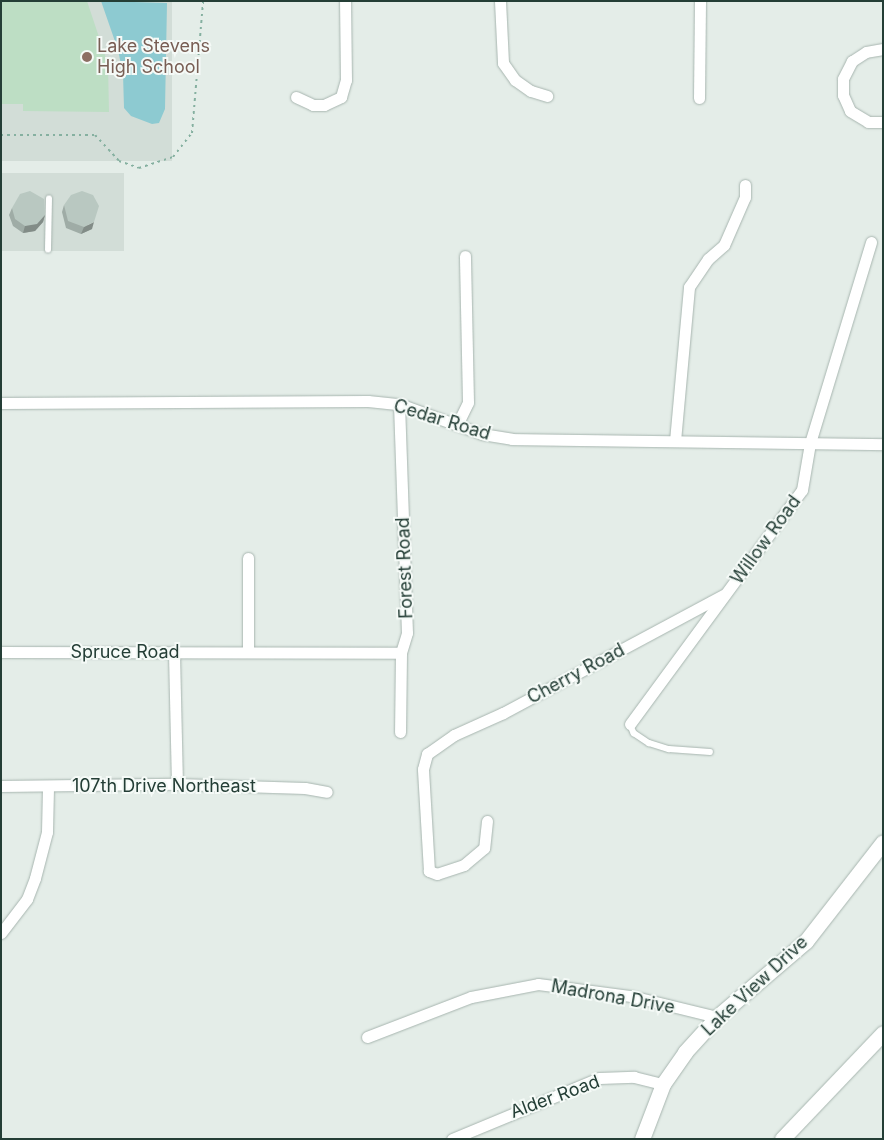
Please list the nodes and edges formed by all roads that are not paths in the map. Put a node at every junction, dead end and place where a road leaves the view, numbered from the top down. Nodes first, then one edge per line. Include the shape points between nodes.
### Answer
1 (345, 1) edge
2 (500, 1) edge
3 (700, 1) edge
4 (883, 49) edge
5 (547, 96) dead end
6 (296, 97) dead end
7 (699, 98) dead end
8 (883, 122) edge
9 (745, 185) dead end
10 (49, 199) dead end
11 (872, 242) dead end
12 (48, 250) dead end
13 (465, 256) dead end
14 (1, 403) edge
15 (399, 404) junction
16 (457, 425) junction
17 (675, 441) junction
18 (810, 443) junction
19 (883, 444) edge
20 (248, 558) dead end
21 (725, 594) junction
22 (1, 652) edge
23 (248, 652) junction
24 (174, 653) junction
25 (401, 653) junction
26 (630, 724) joint
27 (400, 732) dead end
28 (710, 752) dead end
29 (177, 784) junction
30 (1, 786) edge
31 (48, 787) junction
32 (327, 792) dead end
33 (487, 821) dead end
34 (883, 842) edge
35 (1, 933) edge
36 (717, 1017) junction
37 (883, 1033) edge
38 (367, 1037) dead end
39 (663, 1084) junction
40 (452, 1139) edge
41 (642, 1139) edge
42 (782, 1139) edge

1 - 6 street via 346,80 341,97 324,105 313,105
2 - 5 street via 503,63 515,80 531,91
3 - 7 street
4 - 8 street via 866,52 852,62 843,79 843,95 850,111 868,122
9 - 17 street via 745,196 724,245 708,259 689,287
10 - 12 lane
11 - 18 street, Willow Road
13 - 16 street via 468,402
14 - 15 street, Cedar Road via 368,401
15 - 16 street, Cedar Road
15 - 25 street, Forest Road via 407,633
16 - 17 street, Cedar Road via 482,434 512,439
17 - 18 street, Cedar Road
18 - 19 street, Cedar Road
18 - 21 street, Willow Road via 802,490 743,574
20 - 23 street
21 - 26 street, Willow Road
21 - 33 street, Cherry Road via 503,713 454,735 427,754 424,769 429,871 437,874 464,865 484,848
22 - 24 street, Spruce Road
23 - 24 street, Spruce Road
23 - 25 street, Spruce Road
24 - 29 street
25 - 27 street, Forest Road
26 - 28 lane via 634,733 649,743 669,749
29 - 31 street, 107th Drive Northeast
29 - 32 street, 107th Drive Northeast via 305,788
30 - 31 street, 107th Drive Northeast
31 - 35 street via 47,832 27,899
34 - 36 street, Lake View Drive via 806,941
36 - 38 street, Madrona Drive via 631,996 538,984 471,997
36 - 39 street, Lake View Drive via 685,1052
37 - 42 street
39 - 40 street, Alder Road via 634,1077 599,1078
39 - 41 street, Lake View Drive

